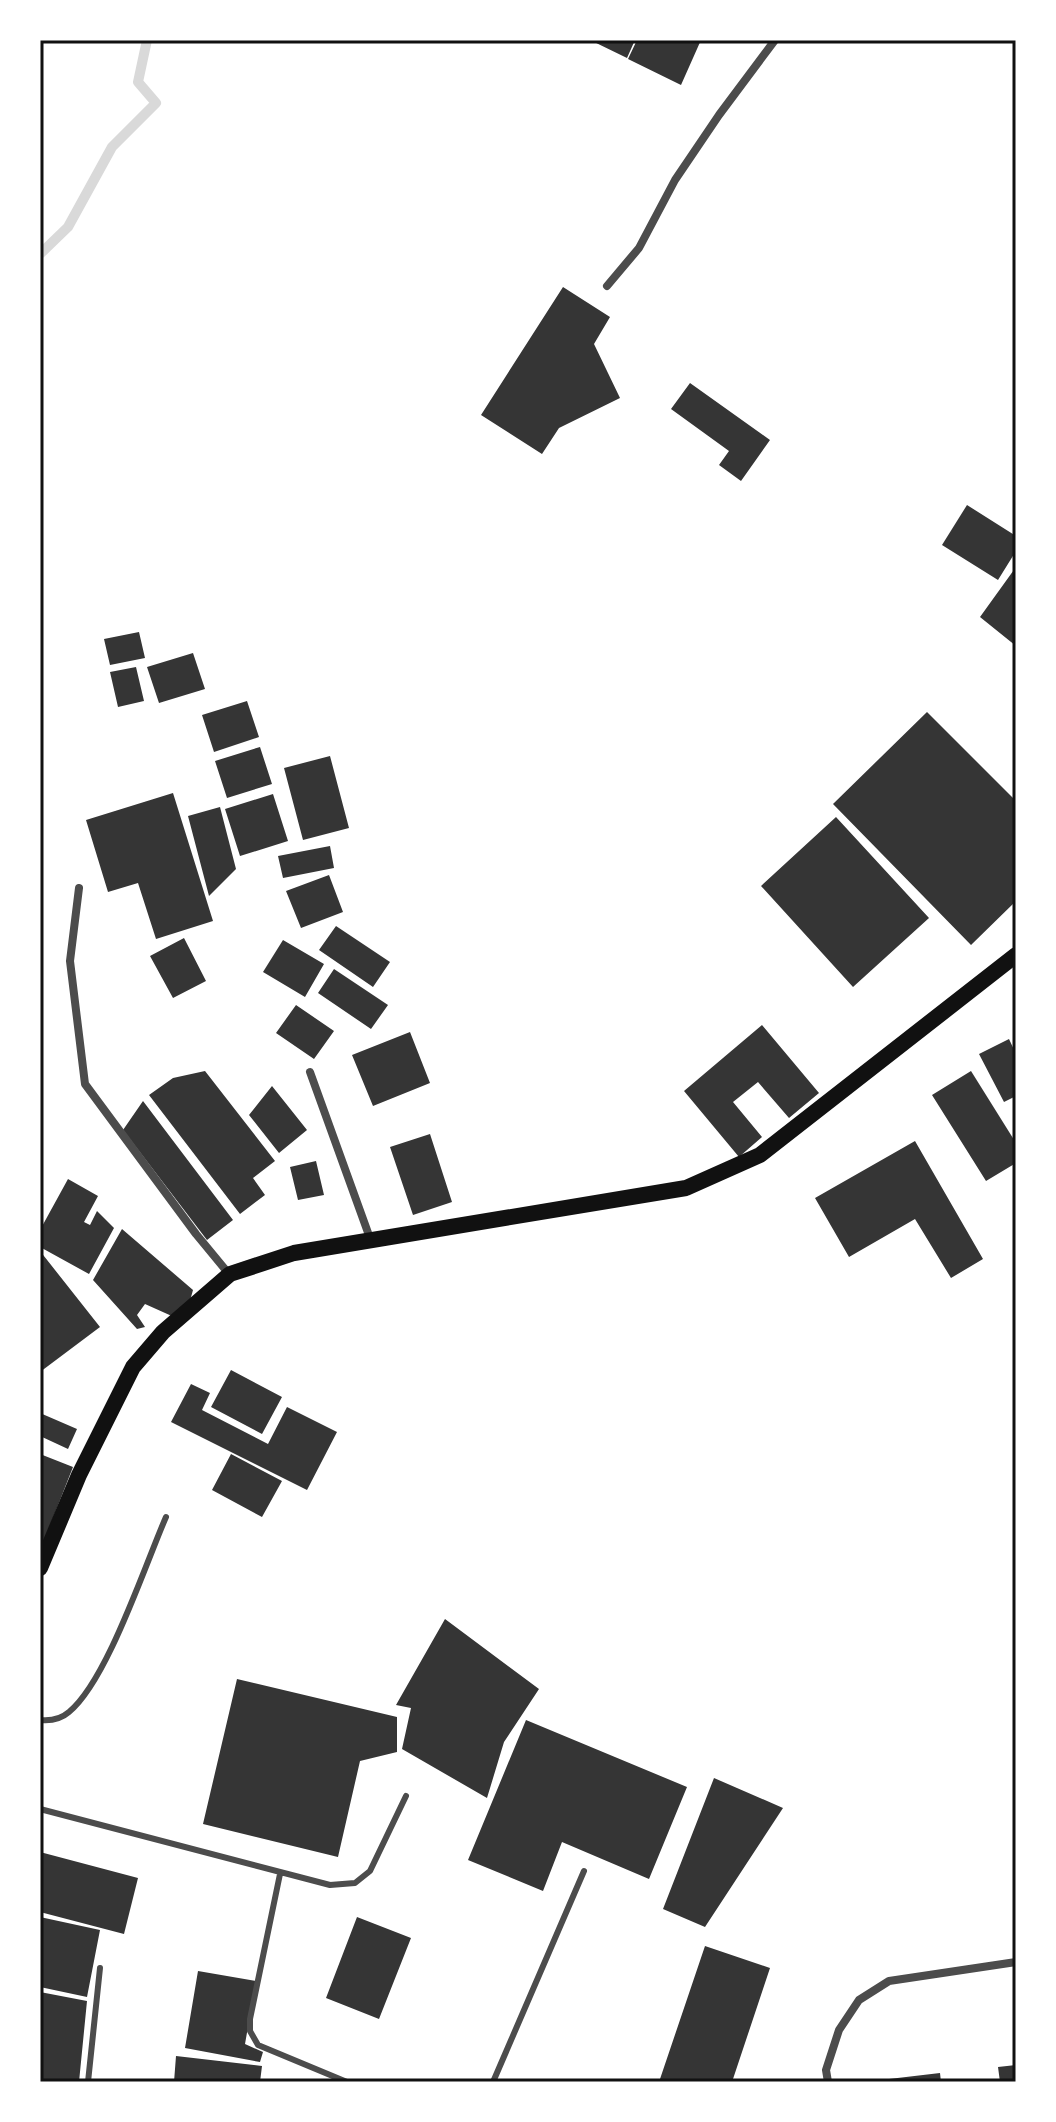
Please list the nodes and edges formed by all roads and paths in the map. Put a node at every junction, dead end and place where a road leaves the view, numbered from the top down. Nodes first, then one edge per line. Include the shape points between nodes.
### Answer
1 (775, 40) edge
2 (607, 286) dead end
3 (79, 888) dead end
4 (1016, 955) edge
5 (310, 1072) dead end
6 (371, 1241) junction
7 (230, 1274) junction
8 (166, 1517) dead end
9 (40, 1568) edge
10 (40, 1720) edge
11 (406, 1796) dead end
12 (40, 1809) edge
13 (584, 1871) dead end
14 (280, 1874) junction
15 (1016, 1962) edge
16 (100, 1968) dead end
17 (88, 2082) edge
18 (347, 2082) edge
19 (493, 2082) edge
20 (828, 2082) edge

1 - 2 street via 675,180 639,248
3 - 7 street via 70,961 85,1084
4 - 6 main road via 760,1155 723,1173 686,1188
5 - 6 street
6 - 7 main road via 294,1253
7 - 9 main road via 163,1332 133,1367
8 - 10 lane via 108,1654 85,1694 68,1713
11 - 14 lane via 370,1871 355,1883 330,1885
12 - 14 lane
13 - 19 lane
14 - 18 lane via 250,2031 258,2045
15 - 20 street via 889,1981 867,1994 839,2030 826,2070
16 - 17 lane

